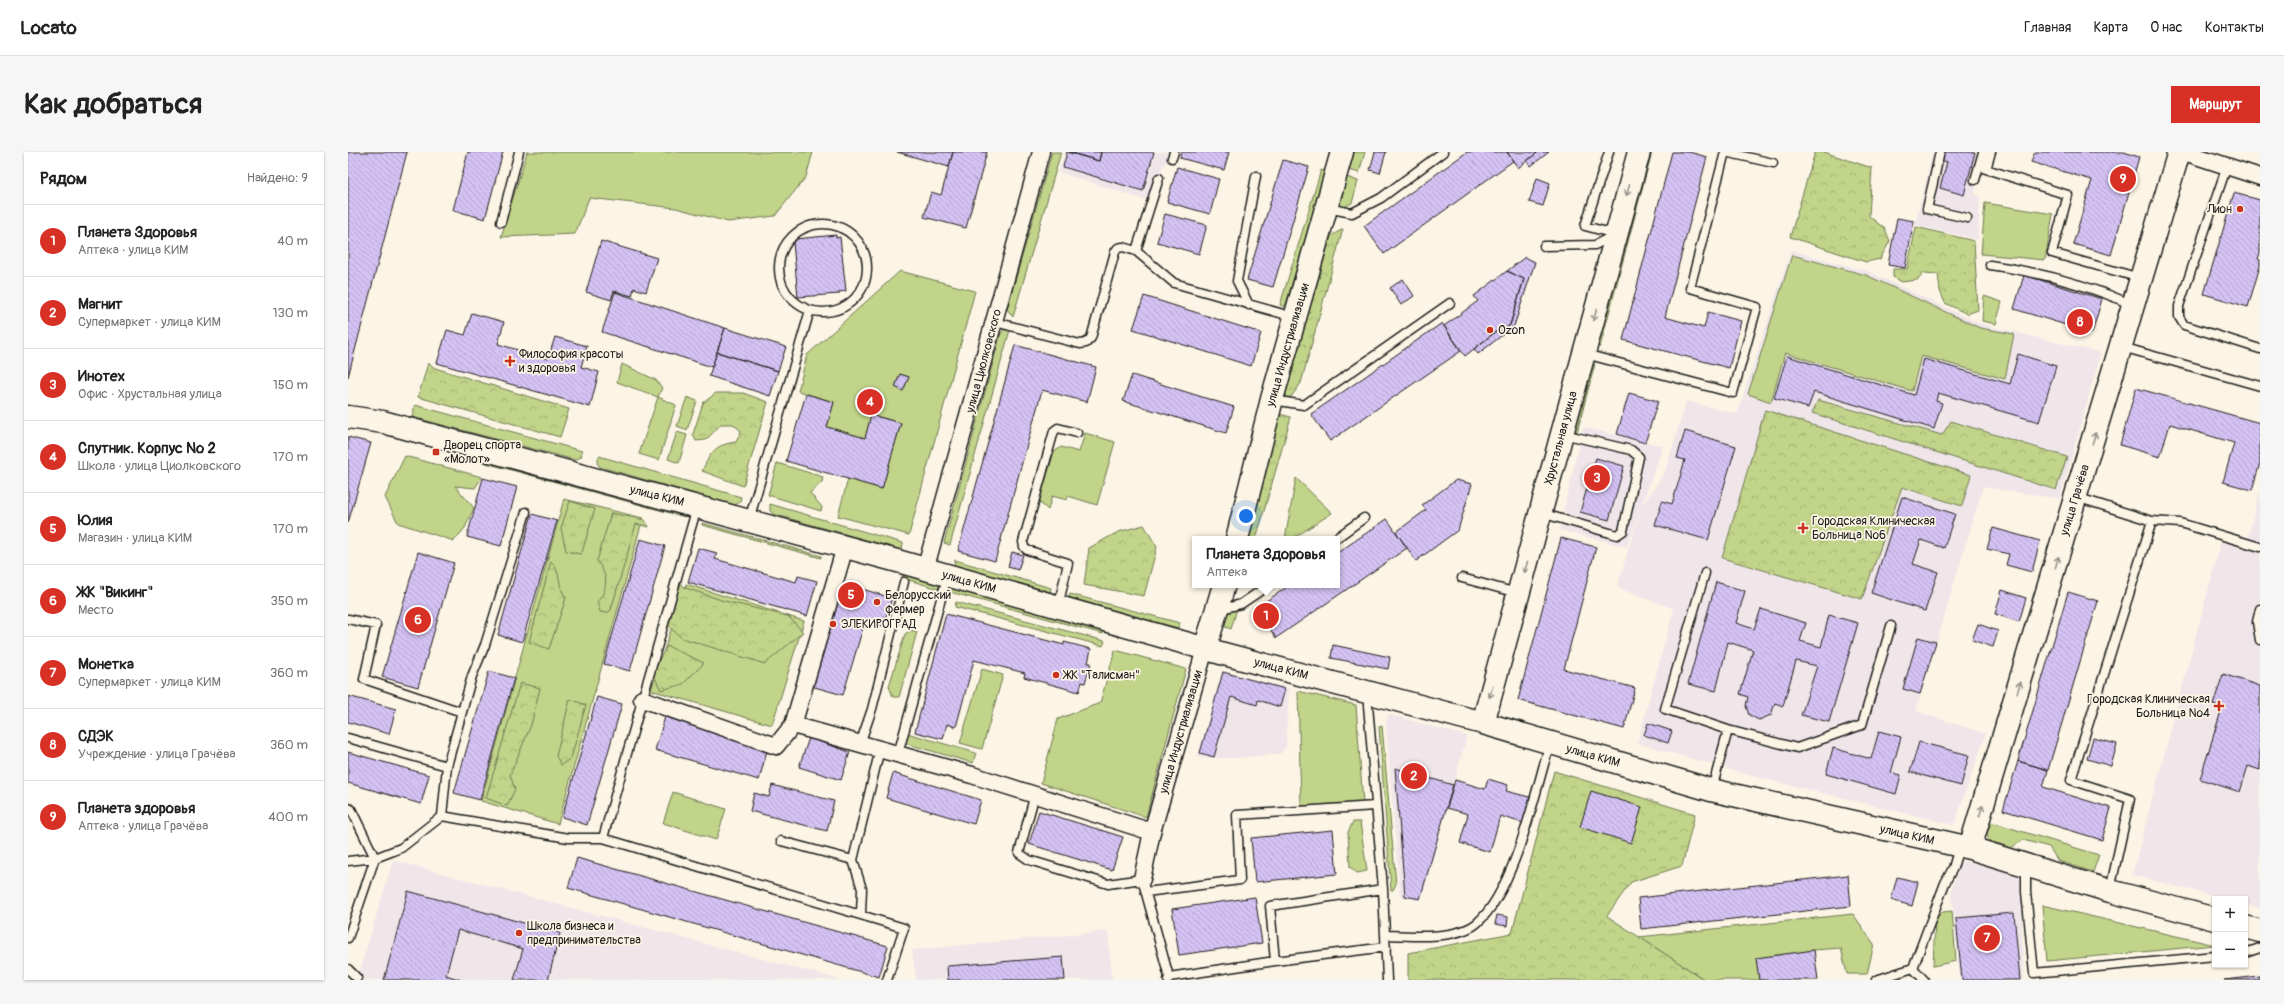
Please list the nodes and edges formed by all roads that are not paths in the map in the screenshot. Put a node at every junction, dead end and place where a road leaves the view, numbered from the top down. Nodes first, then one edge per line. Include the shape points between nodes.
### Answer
1 (519, 152) edge
2 (1041, 152) edge
3 (1342, 152) edge
4 (1443, 152) edge
5 (1610, 152) edge
6 (1639, 152) edge
7 (1725, 152) edge
8 (1940, 152) edge
9 (1982, 152) edge
10 (1991, 152) edge
11 (2179, 152) edge
12 (2184, 152) edge
13 (1773, 163) dead end
14 (2227, 166) junction
15 (1256, 176) dead end
16 (2260, 177) edge
17 (1159, 178) dead end
18 (1975, 180) dead end
19 (1327, 208) junction
20 (1967, 218) dead end
21 (501, 222) dead end
22 (1616, 234) junction
23 (1544, 246) dead end
24 (1136, 251) junction
25 (1990, 265) dead end
26 (2142, 278) junction
27 (1450, 303) dead end
28 (1249, 305) junction
29 (2134, 305) junction
30 (810, 310) junction
31 (1295, 318) junction
32 (995, 322) junction
33 (2121, 347) junction
34 (2260, 349) edge
35 (1584, 354) junction
36 (2260, 386) edge
37 (1272, 400) junction
38 (348, 417) edge
39 (1077, 433) dead end
40 (1562, 433) junction
41 (2076, 497) junction
42 (697, 507) junction
43 (526, 512) dead end
44 (1540, 513) junction
45 (1364, 518) dead end
46 (748, 521) junction
47 (2152, 521) junction
48 (1238, 536) edge
49 (1339, 536) edge
50 (845, 547) junction
51 (2260, 547) edge
52 (925, 570) junction
53 (1705, 573) dead end
54 (1462, 578) dead end
55 (904, 582) dead end
56 (944, 588) dead end
57 (1223, 588) edge
58 (1265, 588) edge
59 (1518, 593) junction
60 (1057, 607) junction
61 (2260, 609) edge
62 (1217, 610) junction
63 (348, 619) edge
64 (1891, 626) dead end
65 (2260, 640) edge
66 (1206, 649) junction
67 (1369, 692) junction
68 (642, 699) junction
69 (462, 712) junction
70 (1483, 723) junction
71 (793, 725) junction
72 (1728, 730) junction
73 (348, 738) edge
74 (1550, 743) junction
75 (860, 744) junction
76 (880, 749) junction
77 (898, 754) junction
78 (446, 766) junction
79 (1712, 790) junction
80 (1035, 794) junction
81 (1375, 806) junction
82 (348, 808) edge
83 (442, 816) junction
84 (1152, 832) junction
85 (603, 838) junction
86 (781, 841) dead end
87 (1964, 847) junction
88 (375, 858) junction
89 (853, 860) junction
90 (348, 861) edge
91 (2026, 865) junction
92 (1144, 886) junction
93 (1383, 890) junction
94 (2110, 891) junction
95 (862, 914) junction
96 (2212, 918) edge
97 (2248, 928) edge
98 (2260, 931) edge
99 (1385, 935) junction
100 (348, 938) edge
101 (1386, 947) junction
102 (2260, 948) edge
103 (2248, 952) edge
104 (2212, 956) edge
105 (1275, 961) junction
106 (1913, 968) junction
107 (348, 969) edge
108 (2034, 976) edge
109 (356, 978) dead end
110 (1170, 979) edge
111 (887, 980) edge
112 (1387, 980) edge
113 (1876, 980) edge
114 (1924, 980) edge

1 - 21 lane
2 - 32 street, улица Циолковского
3 - 19 street, улица Индустриализации
4 - 19 lane via 1381,198 1352,213
5 - 22 lane via 1584,226
6 -> 22 street, Хрустальная улица
7 - 13 lane
7 - 35 lane via 1690,288 1757,307 1733,393
8 - 20 lane via 1927,209
9 - 18 lane
10 - 26 lane via 1986,169 2068,195 2052,253
11 - 26 street, улица Грачёва
12 - 14 street
14 - 16 street
14 - 34 lane via 2179,306 2179,317 2184,325
15 - 28 lane via 1237,281
17 - 24 lane
19 - 31 street, улица Индустриализации
22 - 23 lane via 1595,245
22 -> 35 street, Хрустальная улица
24 - 28 lane via 1174,284
24 - 32 lane via 1118,248 1090,338 1086,343 1080,344
25 - 29 lane via 2027,271 2105,293
26 - 29 street, улица Грачёва
27 - 37 lane via 1304,405
28 - 31 lane
29 - 33 street, улица Грачёва
30 - 30 lane via 825,312 840,309 853,301 862,289 867,274 866,259 861,245 851,234 838,226 824,223 810,225 787,241 781,254 778,268 781,282 798,304
30 - 46 lane
31 - 37 street, улица Индустриализации
32 - 52 street, улица Циолковского
33 - 36 lane
41 -> 33 street, улица Грачёва
35 - 40 street, Хрустальная улица via 1567,396
37 - 48 street, улица Индустриализации
38 - 42 street, улица КИМ via 383,422
39 - 60 lane via 1058,428 1054,431 1023,542 1028,550 1068,563
40 - 44 street, Хрустальная улица
40 - 44 lane via 1631,450 1639,457 1623,530 1617,535
41 - 47 lane
87 -> 41 street, улица Грачёва
42 - 46 street, улица КИМ
42 - 68 lane
43 - 69 lane
44 -> 59 street, Хрустальная улица
45 - 49 lane
46 - 50 street, улица КИМ
47 - 51 lane via 2180,523
47 - 94 lane via 2071,780 2130,798
50 - 52 street, улица КИМ
50 - 71 street
52 - 60 street, улица КИМ
53 - 72 lane via 1665,709
54 - 59 lane
55 - 75 lane via 872,709
56 - 77 lane
57 - 62 street, улица Индустриализации
58 - 62 lane via 1241,604
59 -> 70 street, Хрустальная улица
60 - 66 street, улица КИМ
61 - 65 lane via 2257,622
62 - 66 street, улица Индустриализации
63 - 69 lane via 376,624 364,680
64 - 72 lane via 1862,725 1798,748
66 - 67 street, улица КИМ
66 - 84 street, улица Индустриализации
67 - 70 street, улица КИМ
67 - 81 lane
68 - 71 street via 776,746
68 - 85 lane
69 - 78 lane
70 - 74 street, улица КИМ
71 - 75 street
72 - 79 lane
73 - 78 lane
74 - 79 street, улица КИМ
74 - 99 lane via 1512,871 1477,924 1447,935
75 - 76 street
76 - 77 street
76 - 89 lane
77 - 80 street
78 - 83 lane
79 - 87 street, улица КИМ
80 - 84 street
80 - 92 lane via 1019,853 1029,860 1108,884
81 - 92 lane via 1237,814 1240,880
81 - 93 lane
82 - 88 lane via 351,809
83 - 85 lane via 568,838
83 - 88 lane via 401,848
84 - 92 street, улица Индустриализации
85 - 95 lane
86 - 89 lane
87 - 91 street, улица КИМ
87 - 106 lane via 1945,883
88 - 90 lane
88 - 100 lane
89 - 95 lane via 862,889
91 - 94 street, улица КИМ
91 - 108 lane
92 - 110 lane
93 - 99 lane
93 - 105 lane via 1270,906
94 - 96 street, улица КИМ
95 - 111 lane via 904,928
97 - 98 street
99 - 101 lane
101 - 105 lane
101 - 112 lane
102 - 103 lane
104 - 108 lane
105 - 110 lane
106 - 113 lane
106 - 114 lane
107 - 109 lane

